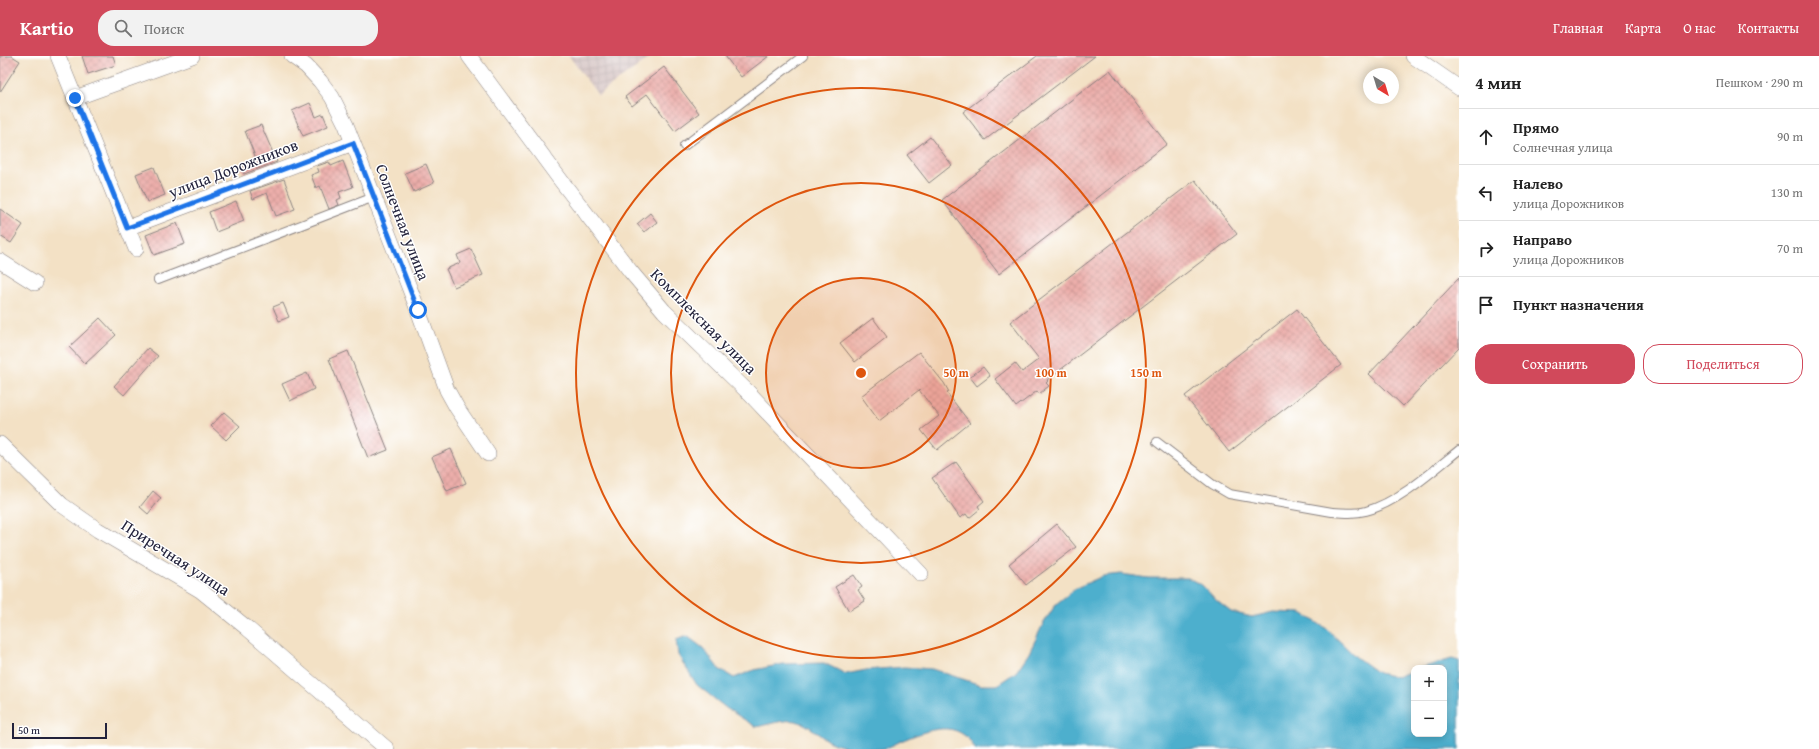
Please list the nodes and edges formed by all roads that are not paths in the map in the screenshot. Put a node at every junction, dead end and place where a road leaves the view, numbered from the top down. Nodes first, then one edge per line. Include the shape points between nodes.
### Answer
1 (58, 56) edge
2 (192, 56) edge
3 (292, 56) edge
4 (469, 56) edge
5 (804, 56) edge
6 (1413, 56) edge
7 (1459, 88) edge
8 (75, 98) junction
9 (353, 143) junction
10 (684, 146) dead end
11 (374, 197) junction
12 (127, 228) junction
13 (136, 249) dead end
14 (0, 261) edge
15 (158, 280) dead end
16 (35, 283) dead end
17 (1157, 442) dead end
18 (0, 444) edge
19 (1459, 450) edge
20 (488, 454) dead end
21 (921, 574) dead end
22 (387, 749) edge

1 - 8 street
2 - 8 street
3 - 9 street, Солнечная улица via 306,66 332,97
4 - 21 street, Комплексная улица via 631,272 664,311 749,393
5 - 10 lane
6 - 7 street
8 - 12 street
9 - 11 street, Солнечная улица
9 - 12 street, улица Дорожников
11 - 15 lane
11 - 20 street, Солнечная улица via 447,390
12 - 13 street
14 - 16 street
17 - 19 lane via 1212,484 1230,494 1349,514 1380,506 1431,473
18 - 22 street, Приречная улица via 62,505 98,530 200,590 248,628

